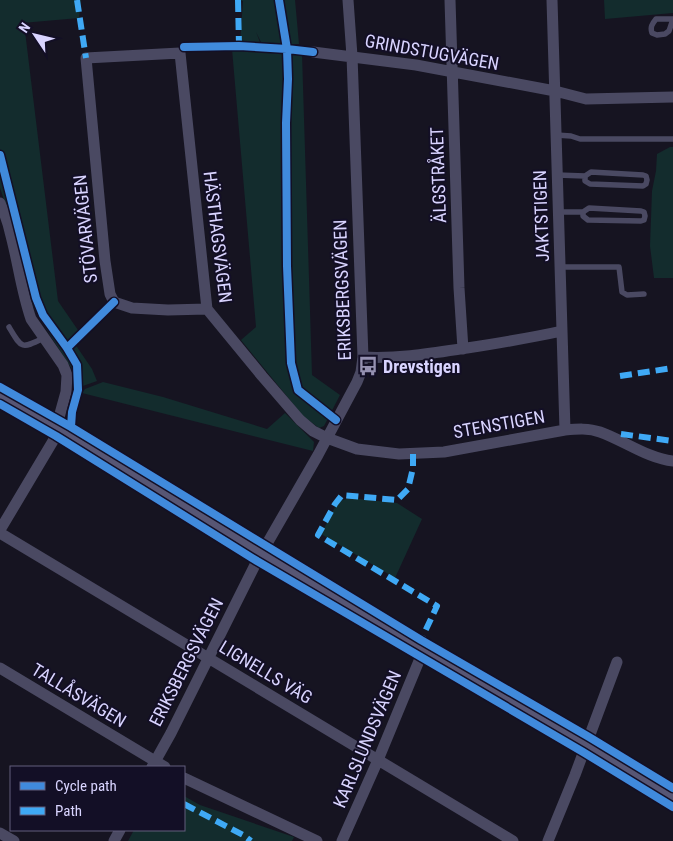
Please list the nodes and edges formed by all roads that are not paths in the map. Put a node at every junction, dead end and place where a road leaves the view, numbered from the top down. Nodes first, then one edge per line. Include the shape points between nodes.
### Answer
1 (348, 0) edge
2 (450, 0) edge
3 (552, 0) edge
4 (313, 52) dead end
5 (352, 56) junction
6 (86, 58) joint
7 (452, 72) junction
8 (555, 91) junction
9 (673, 97) edge
10 (556, 135) junction
11 (673, 139) edge
12 (557, 175) junction
13 (585, 176) junction
14 (0, 202) edge
15 (558, 212) junction
16 (583, 212) junction
17 (560, 267) junction
18 (644, 294) dead end
19 (207, 309) junction
20 (9, 327) dead end
21 (562, 331) junction
22 (44, 338) junction
23 (463, 349) junction
24 (363, 357) junction
25 (0, 395) edge
26 (58, 429) junction
27 (565, 430) junction
28 (327, 438) junction
29 (673, 461) edge
30 (0, 531) edge
31 (261, 554) junction
32 (424, 651) junction
33 (208, 657) junction
34 (617, 662) dead end
35 (0, 668) edge
36 (586, 744) junction
37 (378, 760) junction
38 (153, 764) edge
39 (185, 778) edge
40 (673, 798) edge
41 (0, 832) edge
42 (14, 841) edge
43 (317, 841) edge
44 (342, 841) edge
45 (513, 841) edge
46 (548, 841) edge

1 - 5 street, ERIKSBERGSVÄGEN
2 - 7 street, ÄLGSTRÅKET
3 - 8 street, JAKTSTIGEN
4 - 5 street, GRINDSTUGVÄGEN
5 - 7 street, GRINDSTUGVÄGEN
5 - 24 street, ERIKSBERGSVÄGEN
6 - 19 street, STÖVARVÄGEN via 110,294 114,302 132,308
6 - 19 street, HÄSTHAGSVÄGEN via 180,53
7 - 8 street, GRINDSTUGVÄGEN
7 - 23 street, ÄLGSTRÅKET
8 - 9 street, GRINDSTUGVÄGEN via 586,99
8 - 10 street, JAKTSTIGEN
10 - 11 lane via 580,139
10 - 12 street, JAKTSTIGEN
12 - 13 lane
12 - 15 street, JAKTSTIGEN
13 - 13 lane via 585,181 590,184 643,186 648,180 643,175 591,172
14 - 22 street via 31,319
15 - 16 lane
15 - 17 street, JAKTSTIGEN
16 - 16 lane via 588,220 641,222 645,216 641,211 589,208
17 - 18 lane via 619,267 622,292
17 - 21 street, JAKTSTIGEN
19 - 28 street, HÄSTHAGSVÄGEN via 300,420
20 - 22 lane via 23,346
21 - 23 street
21 - 27 street, JAKTSTIGEN
22 - 26 street via 67,375
23 - 24 street via 412,356
24 - 28 street, ERIKSBERGSVÄGEN via 357,382
25 - 26 street
26 - 30 street
26 - 31 street
27 - 28 street, STENSTIGEN via 444,452 413,454 357,449
27 - 29 street, STENSTIGEN via 599,431 655,457
28 - 31 street, ERIKSBERGSVÄGEN
30 - 33 street, LIGNELLS VÄG
31 - 32 street
31 - 33 street, ERIKSBERGSVÄGEN
32 - 36 street
32 - 37 street, KARLSLUNDSVÄGEN
33 - 37 street, LIGNELLS VÄG
33 - 38 street, ERIKSBERGSVÄGEN
34 - 36 street
35 - 38 street, TALLÅSVÄGEN
36 - 40 street
36 - 46 street
37 - 44 street, KARLSLUNDSVÄGEN
37 - 45 street, LIGNELLS VÄG
39 - 43 street
41 - 42 street

